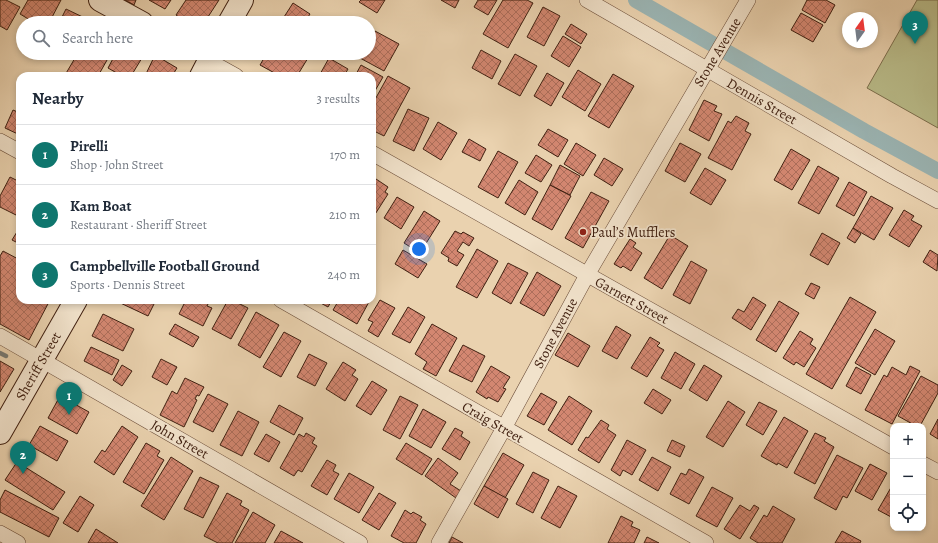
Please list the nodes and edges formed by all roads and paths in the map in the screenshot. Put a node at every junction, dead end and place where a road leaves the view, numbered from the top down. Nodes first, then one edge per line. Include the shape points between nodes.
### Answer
1 (100, 0) edge
2 (242, 0) edge
3 (587, 0) edge
4 (748, 0) edge
5 (129, 16) edge
6 (233, 16) edge
7 (204, 61) edge
8 (706, 69) junction
9 (227, 72) edge
10 (0, 141) edge
11 (16, 150) edge
12 (376, 155) edge
13 (938, 201) edge
14 (587, 274) junction
15 (74, 304) edge
16 (289, 304) edge
17 (0, 336) edge
18 (42, 359) junction
19 (504, 428) junction
20 (0, 433) edge
21 (890, 445) edge
22 (926, 466) edge
23 (938, 472) edge
24 (0, 533) edge
25 (18, 543) edge
26 (360, 543) edge
27 (439, 543) edge
28 (706, 543) edge

1 - 5 main road
2 - 6 main road
3 - 8 street, Dennis Street
4 - 8 street, Stone Avenue
7 - 9 street
8 - 13 street, Dennis Street
8 - 14 street, Stone Avenue
10 - 11 street
12 - 14 street, Garnett Street
14 - 19 street, Stone Avenue
14 - 21 street, Garnett Street
15 - 18 main road, Sheriff Street
16 - 19 street, Craig Street
17 - 18 street, John Street
18 - 20 main road, Sheriff Street
18 - 26 street, John Street
19 - 27 street, Stone Avenue
19 - 28 street, Craig Street
22 - 23 street
24 - 25 street

